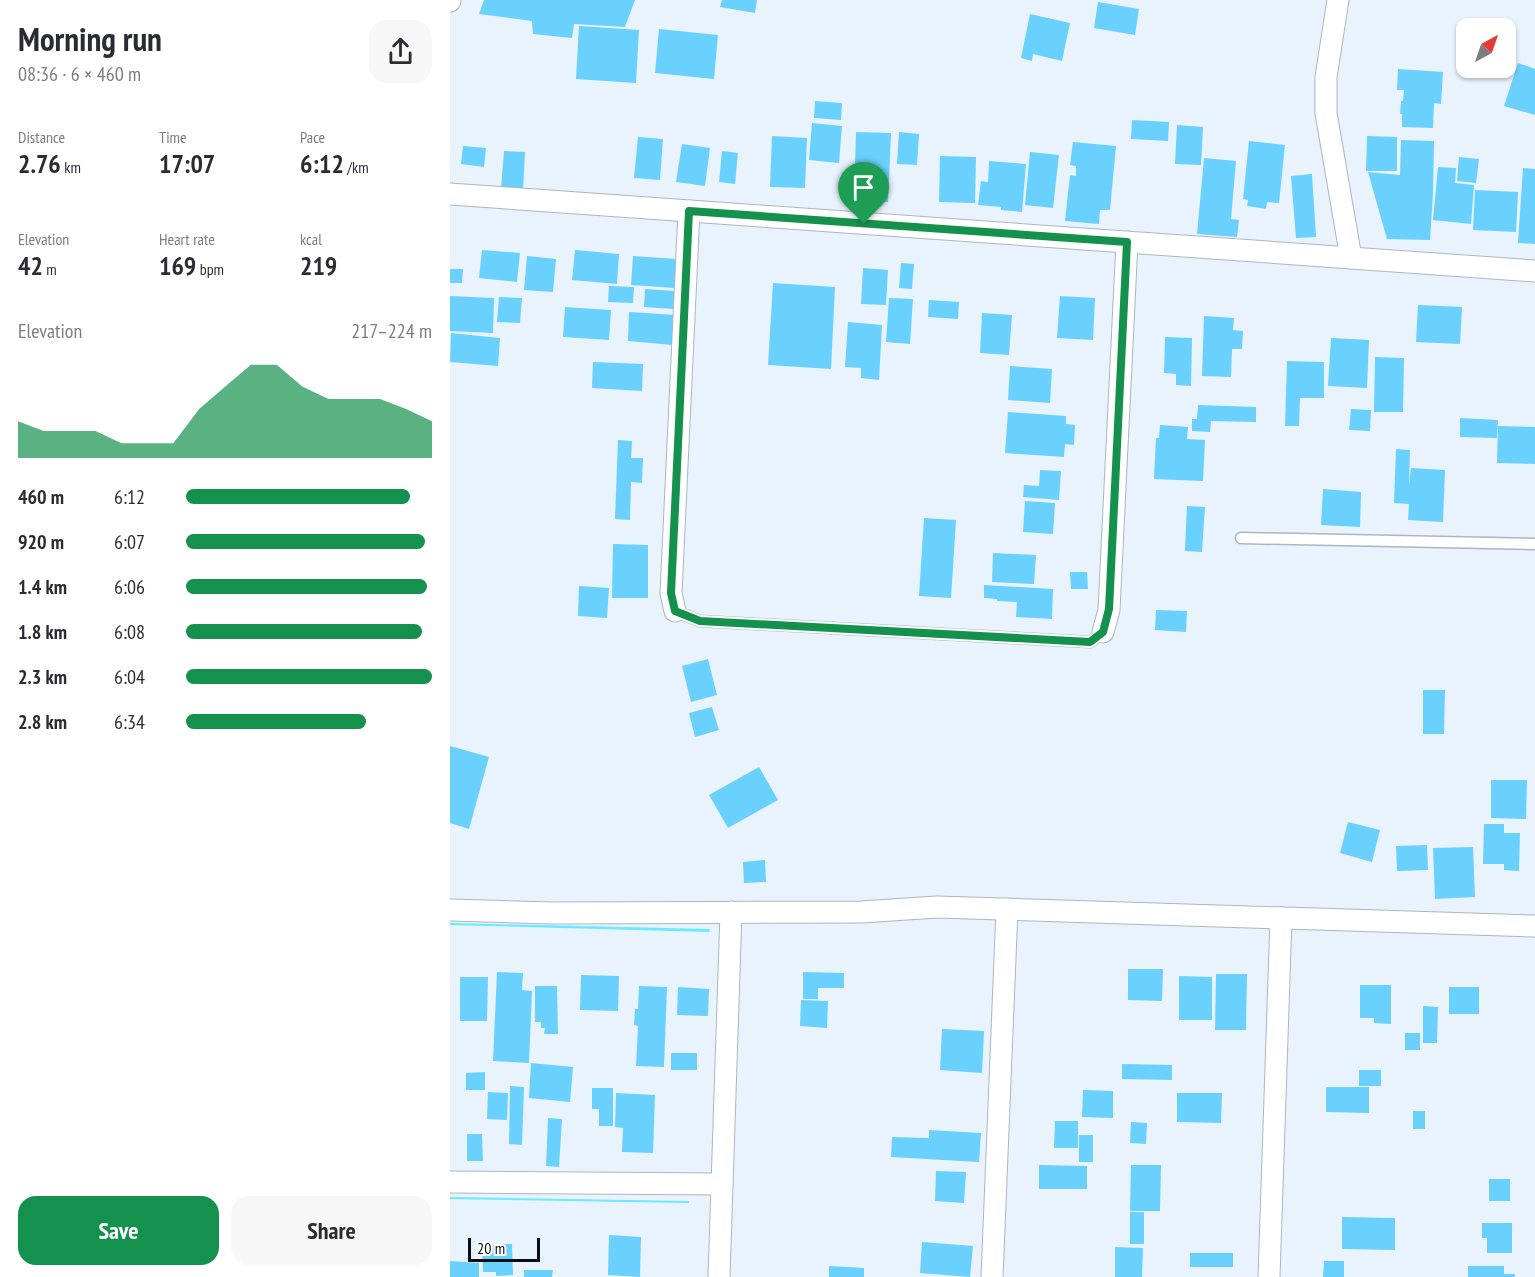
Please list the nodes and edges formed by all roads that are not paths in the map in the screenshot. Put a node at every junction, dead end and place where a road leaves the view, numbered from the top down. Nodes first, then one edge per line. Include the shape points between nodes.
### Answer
1 (1338, 0) edge
2 (450, 194) edge
3 (689, 211) junction
4 (1127, 242) junction
5 (1351, 258) junction
6 (1535, 271) edge
7 (1241, 538) dead end
8 (1535, 544) edge
9 (675, 611) joint
10 (1103, 632) joint
11 (1007, 909) junction
12 (450, 910) edge
13 (731, 912) junction
14 (1281, 918) junction
15 (1535, 926) edge
16 (450, 1182) edge
17 (722, 1184) junction
18 (719, 1277) edge
19 (992, 1277) edge
20 (1269, 1277) edge

1 - 5 street via 1326,77 1326,113
2 - 3 street
3 - 4 street
3 - 9 street via 671,593
4 - 5 street
4 - 10 street via 1109,609
5 - 6 street
7 - 8 lane
9 - 10 lane via 700,621 984,637 1090,642
11 - 13 street
11 - 14 street
11 - 19 street
12 - 13 street
13 - 17 street
14 - 15 street
14 - 20 street
16 - 17 street
17 - 18 street

